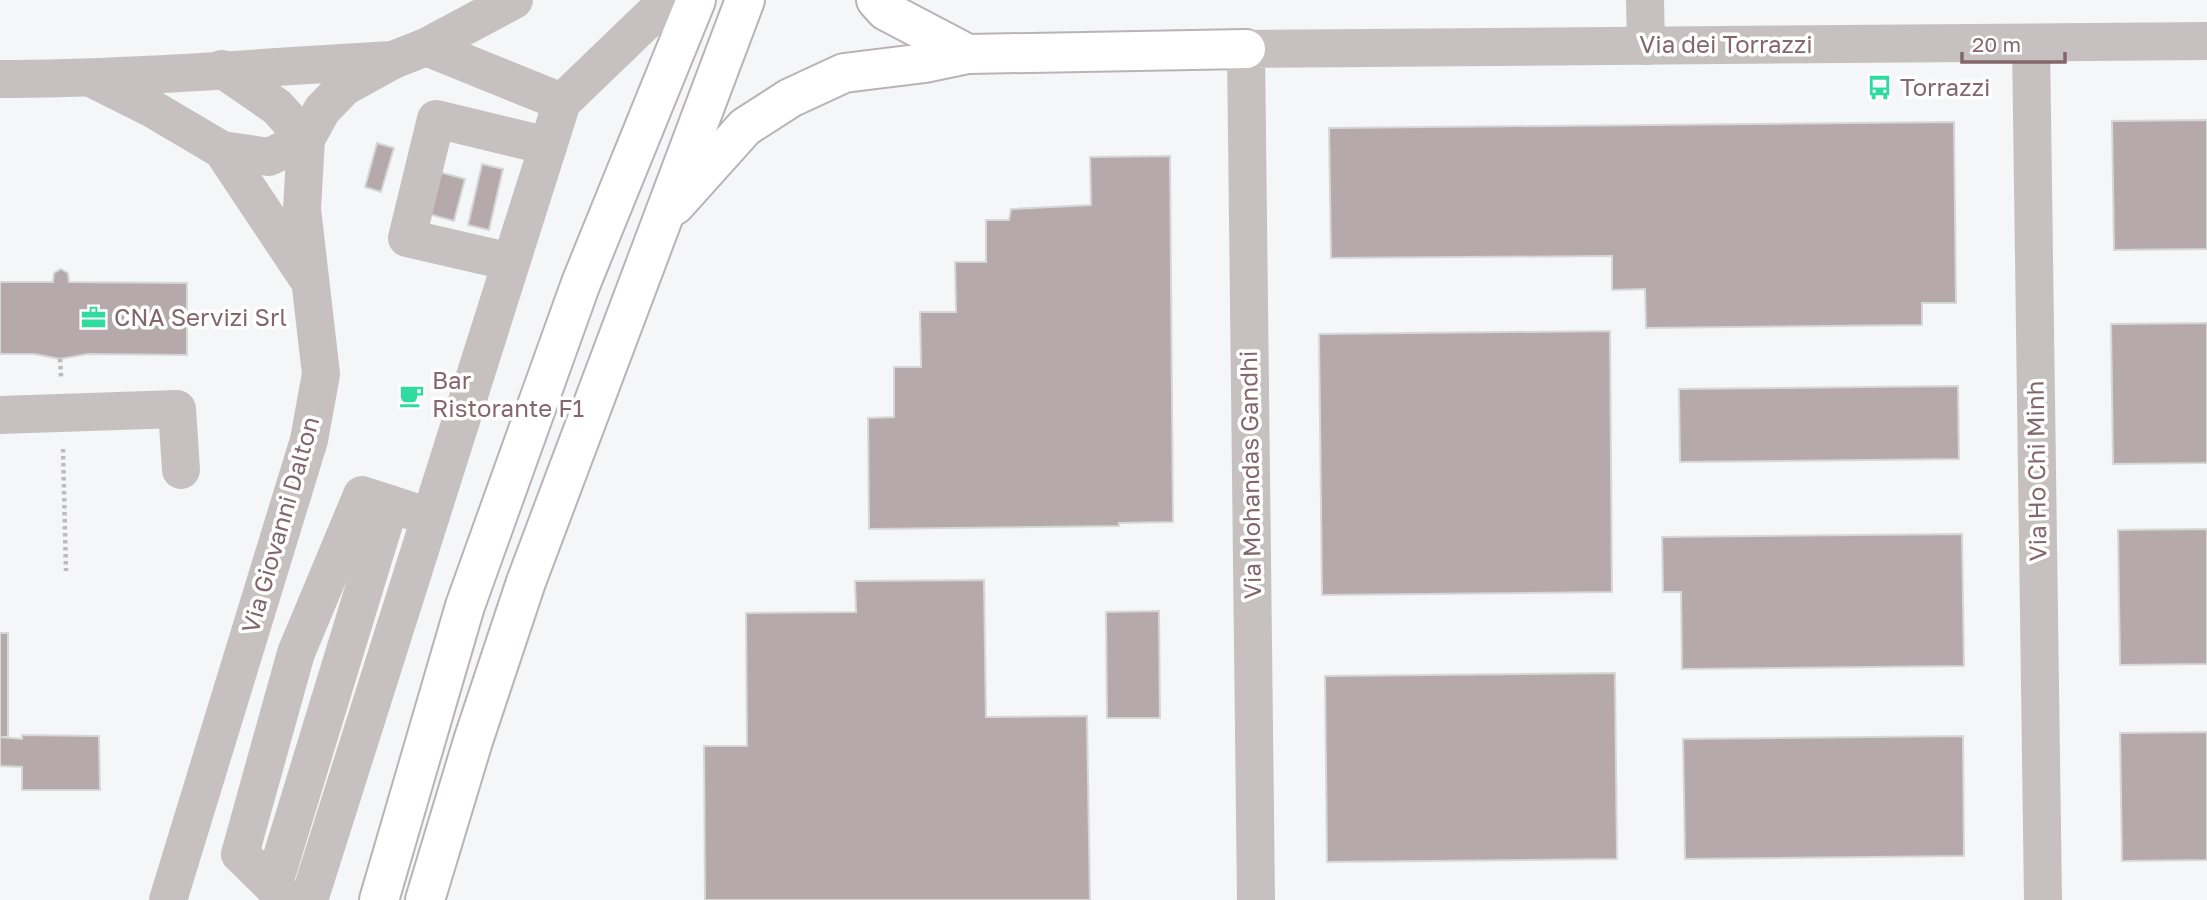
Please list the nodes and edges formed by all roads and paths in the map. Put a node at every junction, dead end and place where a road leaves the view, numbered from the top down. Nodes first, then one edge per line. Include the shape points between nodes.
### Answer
1 (514, 0) edge
2 (668, 0) edge
3 (696, 0) edge
4 (744, 0) edge
5 (876, 0) edge
6 (1645, 0) edge
7 (2207, 41) edge
8 (2031, 43) junction
9 (1646, 46) junction
10 (1246, 49) junction
11 (410, 54) junction
12 (968, 54) junction
13 (222, 69) junction
14 (0, 79) edge
15 (93, 79) junction
16 (562, 102) junction
17 (306, 139) junction
18 (548, 146) junction
19 (222, 149) junction
20 (661, 222) junction
21 (511, 262) junction
22 (310, 283) junction
23 (60, 359) dead end
24 (62, 413) junction
25 (0, 415) edge
26 (181, 470) dead end
27 (430, 517) junction
28 (66, 571) dead end
29 (280, 893) edge
30 (167, 900) edge
31 (309, 900) edge
32 (379, 900) edge
33 (425, 900) edge
34 (1256, 900) edge
35 (2043, 900) edge

1 - 11 street
2 - 16 street
3 - 32 highway via 581,283 465,606
4 - 20 highway
5 - 12 highway via 886,12
6 - 9 street
7 - 8 street, Via dei Torrazzi
8 - 9 street, Via dei Torrazzi
8 - 35 street, Via Ho Chi Minh
9 - 10 street, Via dei Torrazzi
10 - 12 highway
10 - 34 street, Via Mohandas Gandhi
11 - 13 street
11 - 16 street
11 - 17 street via 344,87 322,110
12 - 20 highway via 844,73 790,98 745,127
13 - 15 street
13 - 17 street via 277,107
14 - 15 street
15 - 19 street
16 - 18 street
17 - 19 street via 269,157
17 - 22 street, Via Giovanni Dalton via 302,209
18 - 21 street
18 - 21 street via 460,125 434,244
19 - 22 street
20 - 33 highway via 526,582
21 - 27 street
22 - 30 street, Via Giovanni Dalton via 321,374 309,440
23 - 24 path
24 - 25 street
24 - 26 street via 177,409
24 - 28 path
27 - 29 street via 390,504
27 - 31 street

